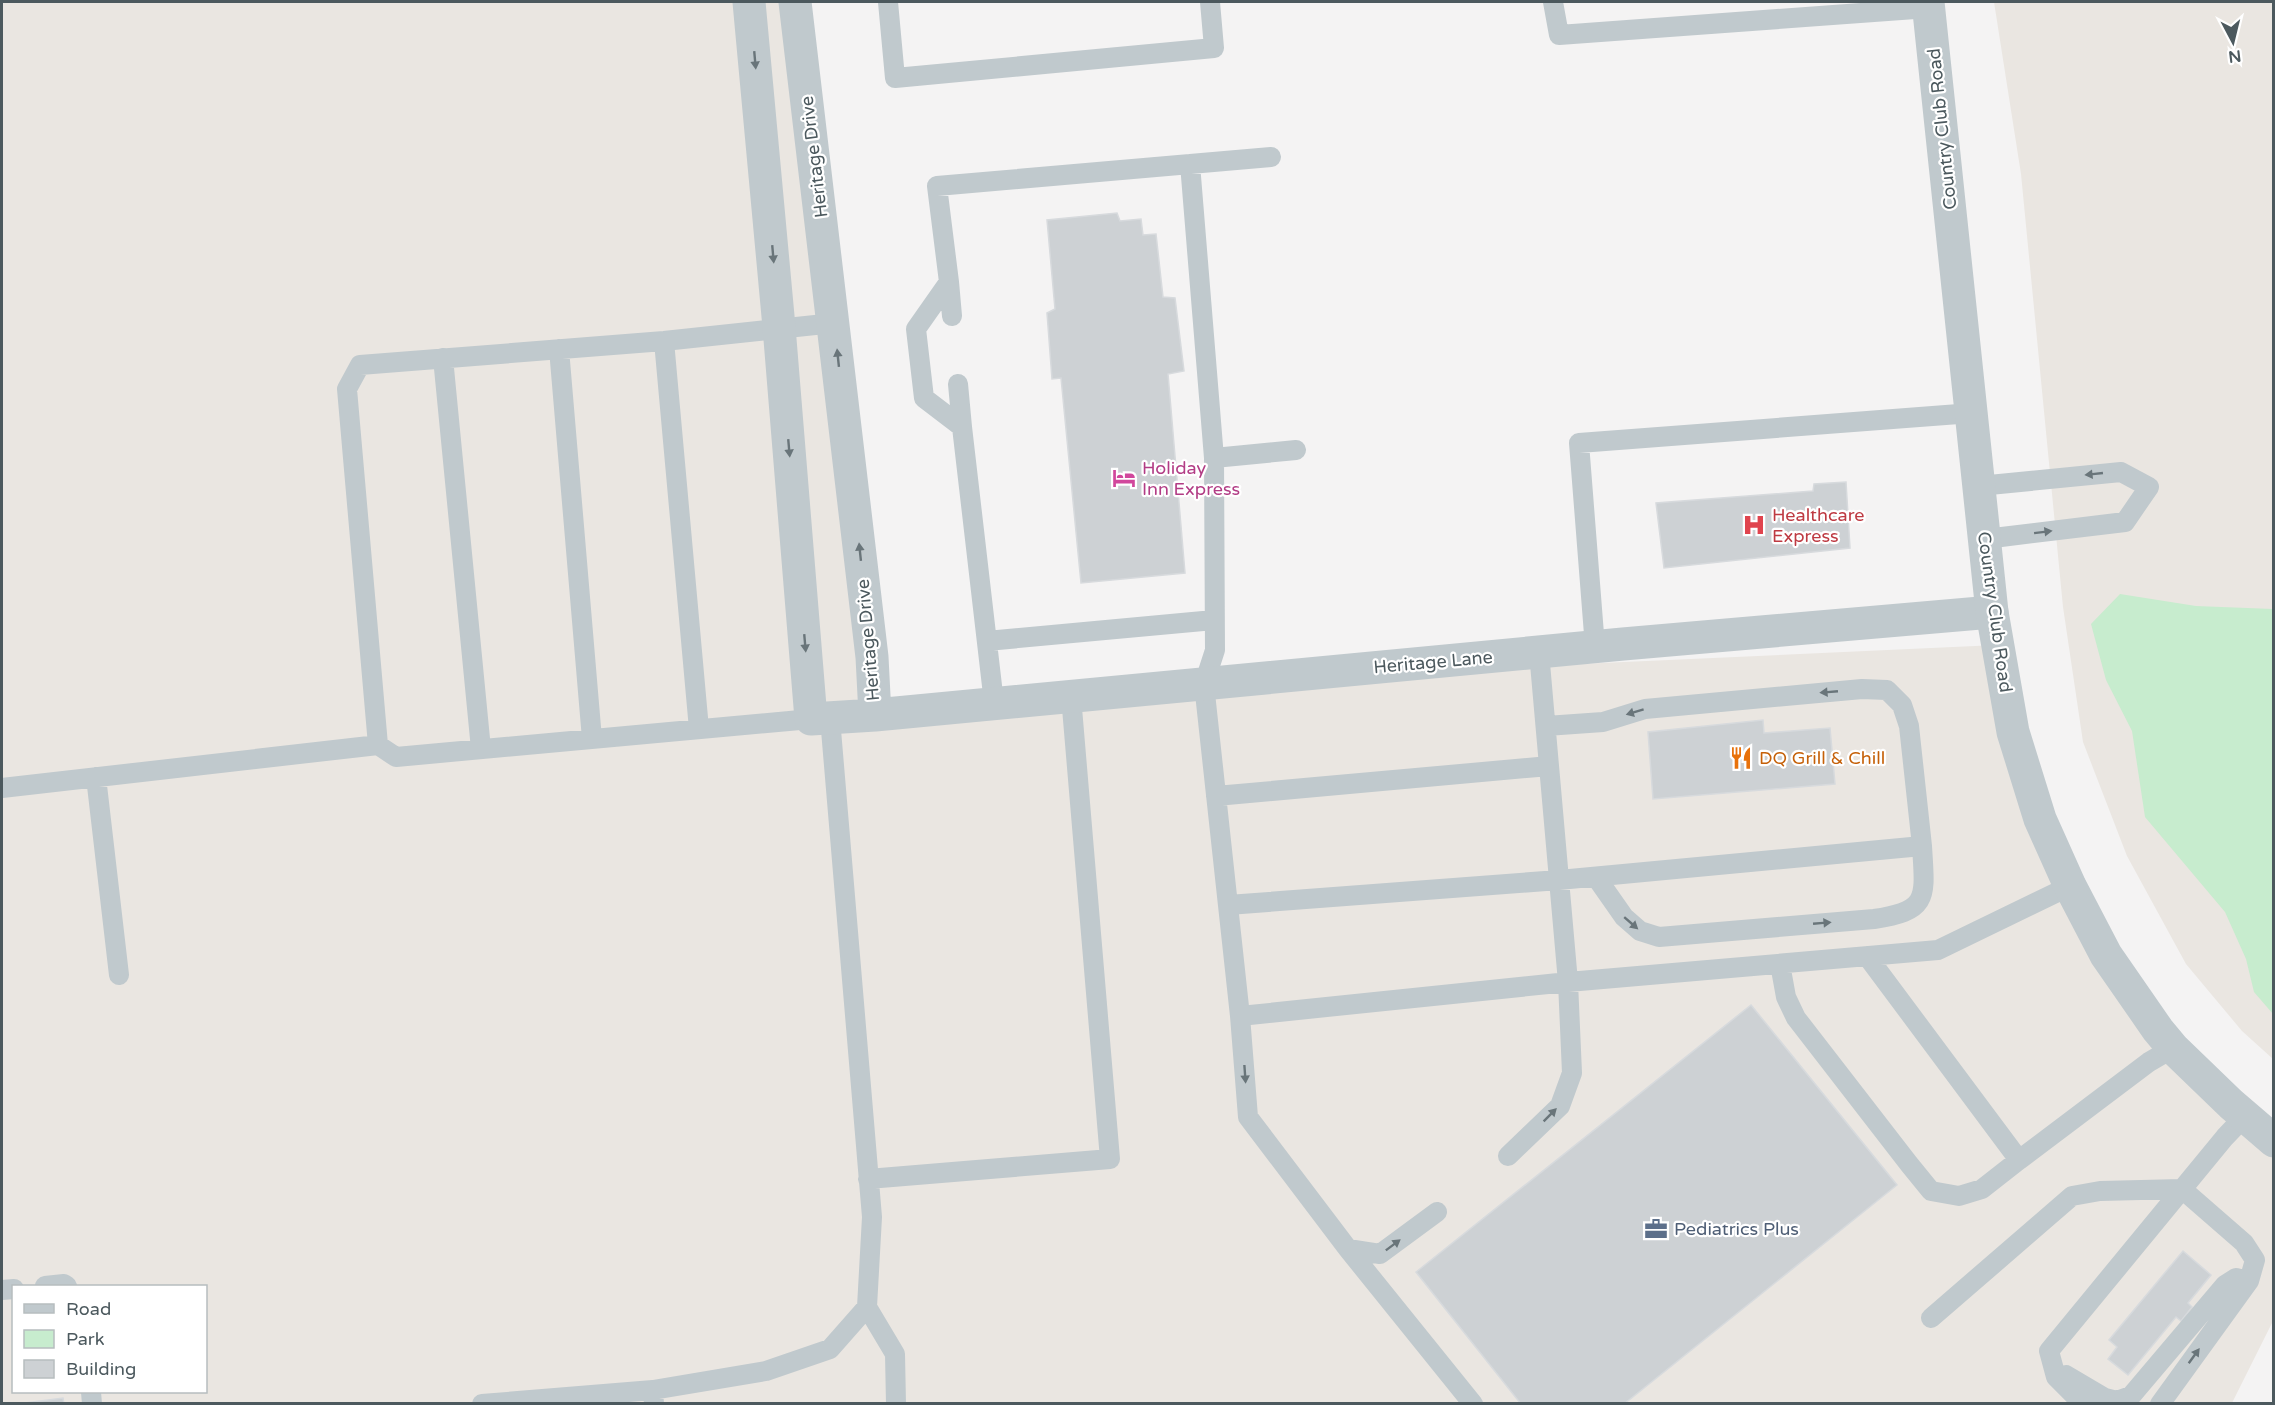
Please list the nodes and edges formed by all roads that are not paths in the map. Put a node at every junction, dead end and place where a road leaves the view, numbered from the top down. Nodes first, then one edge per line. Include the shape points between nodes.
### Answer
1 (749, 2) edge
2 (795, 2) edge
3 (888, 2) edge
4 (1210, 2) edge
5 (1553, 2) edge
6 (1928, 5) edge
7 (1271, 157) dead end
8 (1190, 164) junction
9 (949, 282) junction
10 (952, 316) dead end
11 (834, 323) junction
12 (779, 327) junction
13 (664, 341) junction
14 (559, 349) junction
15 (443, 358) junction
16 (958, 384) dead end
17 (1972, 413) junction
18 (963, 427) junction
19 (1296, 450) dead end
20 (1214, 458) junction
21 (1979, 486) junction
22 (1985, 539) junction
23 (1992, 612) junction
24 (1214, 620) junction
25 (987, 641) junction
26 (1595, 647) junction
27 (1539, 652) junction
28 (1204, 684) junction
29 (1071, 696) junction
30 (994, 703) junction
31 (875, 715) junction
32 (821, 718) junction
33 (1546, 726) junction
34 (699, 729) junction
35 (592, 739) junction
36 (378, 745) junction
37 (481, 749) junction
38 (1549, 766) junction
39 (96, 777) junction
40 (2, 788) edge
41 (1216, 796) junction
42 (1922, 846) junction
43 (1596, 877) junction
44 (1559, 880) junction
45 (2070, 886) junction
46 (1228, 905) junction
47 (1867, 956) junction
48 (1780, 964) junction
49 (118, 975) dead end
50 (1568, 982) junction
51 (1240, 1016) junction
52 (2173, 1048) junction
53 (2245, 1116) junction
54 (2274, 1141) edge
55 (1508, 1156) dead end
56 (2019, 1160) junction
57 (868, 1179) junction
58 (2182, 1189) junction
59 (1437, 1212) dead end
60 (1348, 1250) junction
61 (2249, 1281) junction
62 (867, 1307) junction
63 (1931, 1318) dead end
64 (2056, 1377) junction
65 (653, 1397) edge
66 (482, 1404) edge
67 (897, 1404) edge
68 (1473, 1404) edge
69 (2083, 1404) edge
70 (2160, 1404) edge

1 -> 12 street
2 - 11 street, Heritage Drive
3 - 4 lane via 895,78 1214,48
5 - 6 lane via 1559,35
6 - 17 street, Country Club Road
7 - 8 lane
8 - 9 lane via 938,186
8 - 20 lane
9 - 10 lane
9 - 18 lane via 916,329 924,398
11 - 12 lane
31 -> 11 street, Heritage Drive via 872,657
12 - 13 lane
12 -> 32 street
13 - 14 lane
13 - 34 lane
14 - 15 lane
14 - 35 lane
15 - 36 lane via 360,365 347,389
15 - 37 lane
16 - 18 lane
17 - 21 street, Country Club Road
17 - 26 lane via 1579,443
18 - 25 lane
19 - 20 lane
20 - 24 lane
21 - 22 street, Country Club Road
22 -> 21 lane via 2125,522 2149,487 2121,472
22 - 23 street, Country Club Road
23 - 26 street, Heritage Lane
23 - 45 street, Country Club Road via 2013,732 2040,819
24 - 25 lane
24 - 28 lane via 1215,650
25 - 30 lane
26 - 27 street, Heritage Lane
27 - 28 street, Heritage Lane
27 - 33 lane
28 - 29 street, Heritage Lane
28 - 41 lane
29 - 30 street, Heritage Lane
29 - 57 lane via 1110,1159
30 - 31 street, Heritage Lane
31 - 32 street, Heritage Drive
32 - 34 lane
32 - 57 lane
33 - 38 lane
42 -> 33 lane via 1909,726 1902,705 1887,690 1645,709 1603,722
34 - 35 lane
35 - 37 lane
36 - 37 lane via 396,757
36 - 39 lane
38 - 41 lane
38 - 44 lane
39 - 40 lane
39 - 49 lane
41 - 46 lane
42 - 43 lane
43 -> 42 lane via 1624,917 1640,931 1659,937 1874,919 1901,915 1916,906 1923,893
43 - 44 lane
44 - 46 lane
44 - 50 lane
45 - 47 lane via 1938,951
45 - 52 street, Country Club Road via 2106,955
46 - 51 lane
47 - 48 lane
47 - 56 lane
48 - 50 lane
48 - 56 lane via 1786,997 1796,1018 1931,1191 1959,1196 1982,1189
50 - 51 lane
55 -> 50 lane via 1560,1106 1572,1073
51 -> 60 lane via 1248,1117
52 - 53 street, Country Club Road
52 - 56 lane
53 - 54 street, Country Club Road
53 - 58 lane
57 - 62 lane via 872,1217
58 - 61 lane via 2244,1243 2255,1260
58 - 63 lane via 2100,1191 2072,1196
58 - 64 lane via 2049,1351
60 -> 59 lane via 1380,1254
60 - 68 lane
61 - 64 lane via 2236,1278 2225,1285 2131,1396 2117,1401 2105,1398 2066,1375
70 -> 61 lane
62 - 65 lane via 830,1349 766,1371
62 - 67 lane via 895,1354
64 - 69 lane
65 - 66 lane

